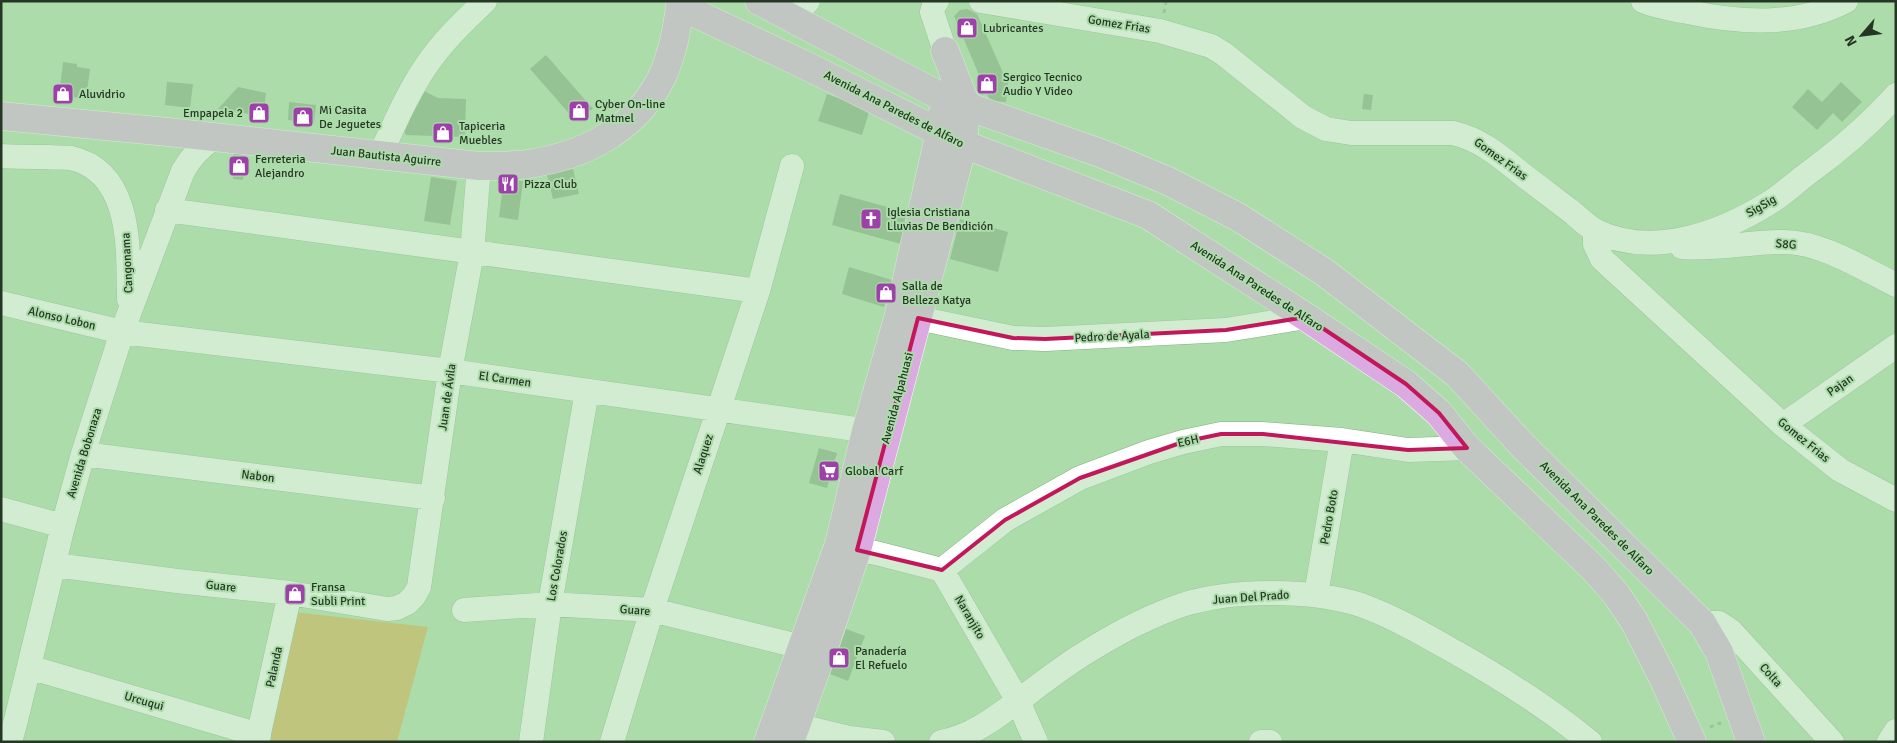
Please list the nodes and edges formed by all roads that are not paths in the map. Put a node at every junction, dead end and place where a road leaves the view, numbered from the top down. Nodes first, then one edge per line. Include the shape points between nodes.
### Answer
1 (485, 1) edge
2 (759, 1) edge
3 (937, 1) edge
4 (981, 1) edge
5 (1643, 1) edge
6 (1846, 1) edge
7 (681, 4) edge
8 (799, 10) edge
9 (945, 51) joint
10 (1896, 95) edge
11 (955, 101) junction
12 (1887, 115) edge
13 (1, 116) edge
14 (168, 132) junction
15 (214, 138) junction
16 (952, 138) junction
17 (380, 155) junction
18 (1, 156) edge
19 (479, 166) junction
20 (792, 166) dead end
21 (183, 171) junction
22 (167, 210) junction
23 (1595, 230) junction
24 (1670, 241) junction
25 (472, 253) junction
26 (1896, 285) edge
27 (758, 291) junction
28 (1, 303) edge
29 (1306, 317) junction
30 (918, 318) junction
31 (126, 323) junction
32 (1896, 346) edge
33 (450, 371) junction
34 (588, 391) junction
35 (718, 410) junction
36 (1784, 425) junction
37 (877, 433) junction
38 (1342, 440) junction
39 (1467, 448) junction
40 (83, 454) junction
41 (433, 498) junction
42 (1896, 500) edge
43 (1, 509) edge
44 (63, 526) junction
45 (857, 550) junction
46 (55, 565) junction
47 (942, 570) junction
48 (290, 593) junction
49 (1316, 595) junction
50 (550, 604) junction
51 (386, 609) joint
52 (464, 610) dead end
53 (652, 610) junction
54 (1702, 622) junction
55 (802, 647) junction
56 (29, 667) junction
57 (1018, 700) junction
58 (9, 726) edge
59 (1896, 731) edge
60 (792, 734) edge
61 (258, 738) edge
62 (1690, 738) edge
63 (531, 742) edge
64 (612, 742) edge
65 (768, 742) edge
66 (883, 742) edge
67 (941, 742) edge
68 (1036, 742) edge
69 (1261, 742) edge
70 (1270, 742) edge
71 (1590, 742) edge
72 (1751, 742) edge
73 (1832, 742) edge
74 (1889, 742) edge

1 - 17 street via 426,66
2 - 8 main road, Avenida Ana Paredes de Alfaro
3 - 9 street, Avenida Alpahuasi via 932,12
4 - 23 street, Gomez Frias via 1160,31 1211,46 1303,117 1326,129 1350,133 1453,133 1468,136 1488,147
5 - 6 street via 1701,15 1748,21 1807,16
7 - 16 main road, Avenida Ana Paredes de Alfaro
7 - 19 main road, Juan Bautista Aguirre via 674,44 661,78 638,112 620,128 563,157 527,164
8 - 11 main road, Avenida Ana Paredes de Alfaro
9 - 11 main road, Avenida Alpahuasi
10 - 12 street, SigSig
11 - 16 main road, Avenida Alpahuasi
11 - 54 main road, Avenida Ana Paredes de Alfaro via 1168,181 1238,217 1324,272 1457,374 1523,446
12 - 24 street, SigSig via 1769,203 1692,238
13 - 14 main road, Juan Bautista Aguirre
14 - 15 main road, Juan Bautista Aguirre
14 - 21 street
15 - 17 main road, Juan Bautista Aguirre
15 - 21 street, Avenida Bobonaza via 201,146
16 - 29 main road, Avenida Ana Paredes de Alfaro via 1148,215
16 - 30 main road, Avenida Alpahuasi
16 - 37 main road, Avenida Alpahuasi via 898,318
17 - 19 main road, Juan Bautista Aguirre
18 - 31 street, Cangonama via 70,158 90,166 104,177 115,192 125,225
19 - 25 street, Juan de Ávila
20 - 27 street, Alaquez
21 - 22 street, Avenida Bobonaza
22 - 25 street
22 - 31 street, Avenida Bobonaza
23 - 24 street, SigSig via 1619,239 1656,243
23 - 36 street, Gomez Frias via 1595,244 1602,259
24 - 26 street, S8G via 1681,247 1697,249 1784,242 1824,249
25 - 27 street
25 - 33 street, Juan de Ávila
27 - 35 street, Alaquez
28 - 31 street, Alonso Lobon
29 - 30 street, Pedro de Ayala via 1226,330 1045,339 1013,338
29 - 39 main road, Avenida Ana Paredes de Alfaro via 1406,384 1439,413
30 - 37 main road, Avenida Alpahuasi
31 - 33 street, El Carmen
31 - 40 street, Avenida Bobonaza
32 - 36 street, Pajan
33 - 34 street, El Carmen
33 - 41 street, Juan de Ávila
34 - 35 street, El Carmen
34 - 50 street, Los Colorados
35 - 37 street, El Carmen
35 - 53 street, Alaquez
36 - 42 street, Gomez Frias via 1840,470
37 - 45 main road, Avenida Alpahuasi
37 - 55 main road, Avenida Alpahuasi
38 - 39 street, E6H via 1408,450
38 - 47 street, E6H via 1221,434 1149,452 1080,478 1014,515
38 - 49 street, Pedro Boto
39 - 62 main road, Avenida Ana Paredes de Alfaro via 1616,594 1656,663
40 - 41 street, Nabon
40 - 44 street, Avenida Bobonaza
41 - 51 street, Juan de Ávila via 419,587 406,604
43 - 44 street
44 - 46 street, Avenida Bobonaza
45 - 47 street
45 - 60 main road, Avenida Alpahuasi
46 - 48 street, Guare
46 - 56 street, Avenida Bobonaza
47 - 57 street, Naranjito
48 - 51 street, Guare
48 - 61 street, Palanda
49 - 57 street, Juan Del Prado via 1250,594 1182,605 1120,632 1068,663
49 - 71 street, Juan Del Prado via 1360,605 1406,624 1553,712
50 - 52 street, Guare
50 - 53 street, Guare
50 - 63 street, Los Colorados
53 - 55 street, Guare
53 - 64 street, Alaquez
54 - 72 main road, Avenida Ana Paredes de Alfaro via 1719,652
54 - 73 street, Colta via 1719,623 1731,631
55 - 65 main road, Avenida Alpahuasi
56 - 58 street, Avenida Bobonaza
56 - 61 street, Urcuqui
57 - 67 street, Juan Del Prado via 987,724
57 - 68 street, Naranjito
59 - 74 street
60 - 66 street
69 - 70 street

